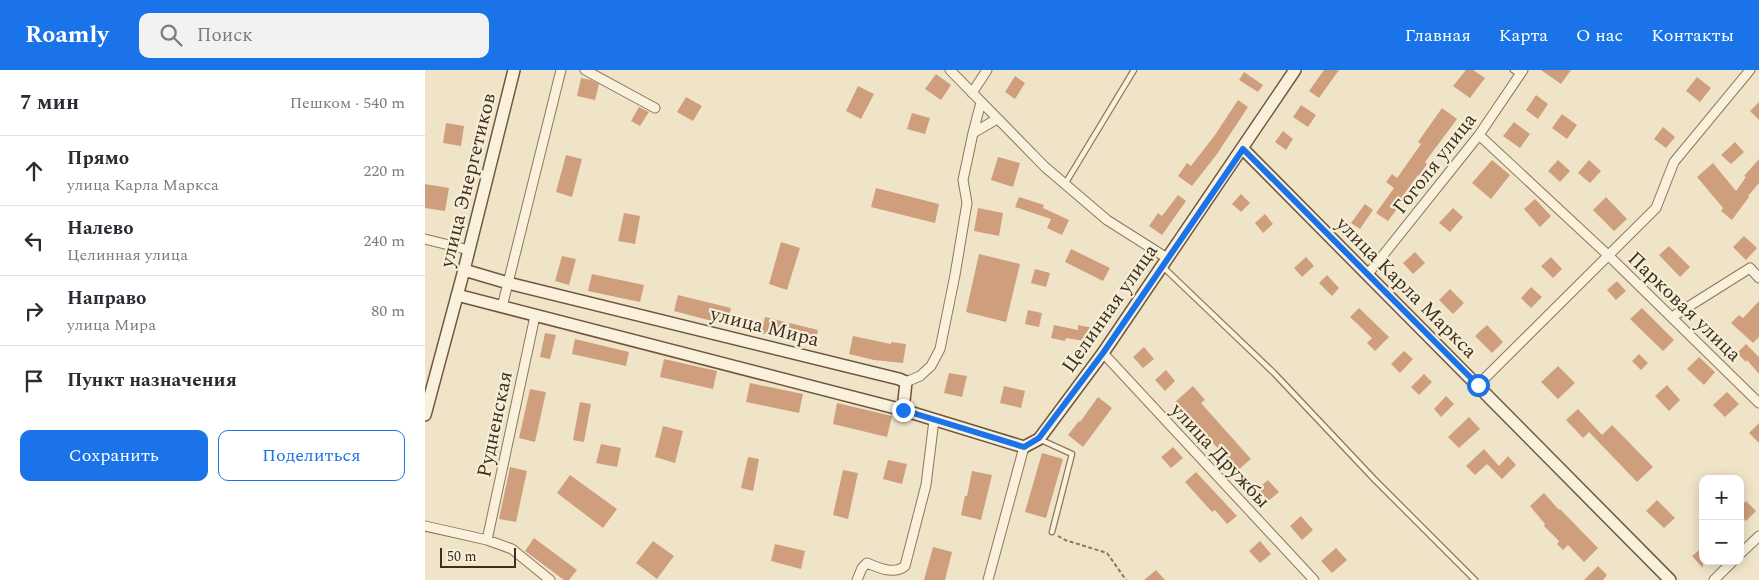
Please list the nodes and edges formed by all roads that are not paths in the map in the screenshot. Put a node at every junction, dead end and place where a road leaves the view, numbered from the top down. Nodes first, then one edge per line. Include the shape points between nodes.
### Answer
1 (513, 70) edge
2 (561, 70) edge
3 (585, 70) edge
4 (950, 70) edge
5 (987, 70) edge
6 (1134, 70) edge
7 (1295, 70) edge
8 (1750, 70) edge
9 (1519, 72) edge
10 (972, 93) junction
11 (981, 102) junction
12 (655, 108) dead end
13 (997, 119) junction
14 (973, 133) junction
15 (1479, 135) junction
16 (1243, 149) junction
17 (1065, 184) junction
18 (425, 239) edge
19 (469, 250) junction
20 (1609, 256) junction
21 (1164, 262) junction
22 (464, 270) junction
23 (1368, 274) junction
24 (1759, 278) edge
25 (508, 283) junction
26 (457, 295) junction
27 (502, 307) junction
28 (535, 316) junction
29 (1671, 317) junction
30 (1103, 353) junction
31 (906, 382) junction
32 (1478, 385) junction
33 (1759, 403) edge
34 (903, 410) junction
35 (425, 414) edge
36 (934, 420) junction
37 (1039, 438) junction
38 (1024, 447) junction
39 (425, 526) edge
40 (1052, 532) road end
41 (1759, 536) edge
42 (487, 540) junction
43 (1744, 550) edge
44 (1729, 565) edge
45 (550, 580) edge
46 (857, 580) edge
47 (988, 580) edge
48 (1313, 580) edge
49 (1475, 580) edge
50 (1670, 580) edge
51 (1714, 580) edge

1 - 19 street, улица Энергетиков
2 - 25 street
3 - 12 street
4 - 10 street
5 - 10 street
6 - 17 lane
7 - 16 street, Целинная улица
8 - 20 street, Парковая улица via 1673,162 1656,208
9 - 15 street, Гоголя улица
10 - 11 street
11 - 13 street
11 - 14 street
13 - 14 street
13 - 17 street
14 - 31 street via 963,180 966,212 939,349 931,366
15 - 20 street, Парковая улица
15 - 23 street, Гоголя улица
16 - 21 street, Целинная улица
16 - 23 street, улица Карла Маркса
17 - 21 street
18 - 19 street
19 - 22 street, улица Энергетиков
20 - 29 street, Парковая улица
20 - 32 street, Парковая улица
21 - 30 street, Целинная улица
21 - 49 lane
22 - 25 street, улица Мира
22 - 26 street, улица Энергетиков
23 - 32 street, улица Карла Маркса
24 - 29 street via 1750,268
25 - 27 street
25 - 31 street, улица Мира
26 - 27 street
26 - 35 street, улица Энергетиков
27 - 28 street
28 - 34 street
28 - 42 street, Рудненская
29 - 33 street, Парковая улица
30 - 37 street, Целинная улица
30 - 48 street, улица Дружбы
31 - 34 street
32 - 50 street, улица Карла Маркса
34 - 36 street
36 - 38 street
36 - 46 street via 926,484 905,566 894,571 867,563
37 - 38 street, Целинная улица
37 - 40 lane via 1072,454
38 - 47 street
39 - 42 street
41 - 43 street
42 - 45 street via 512,549
44 - 51 street

